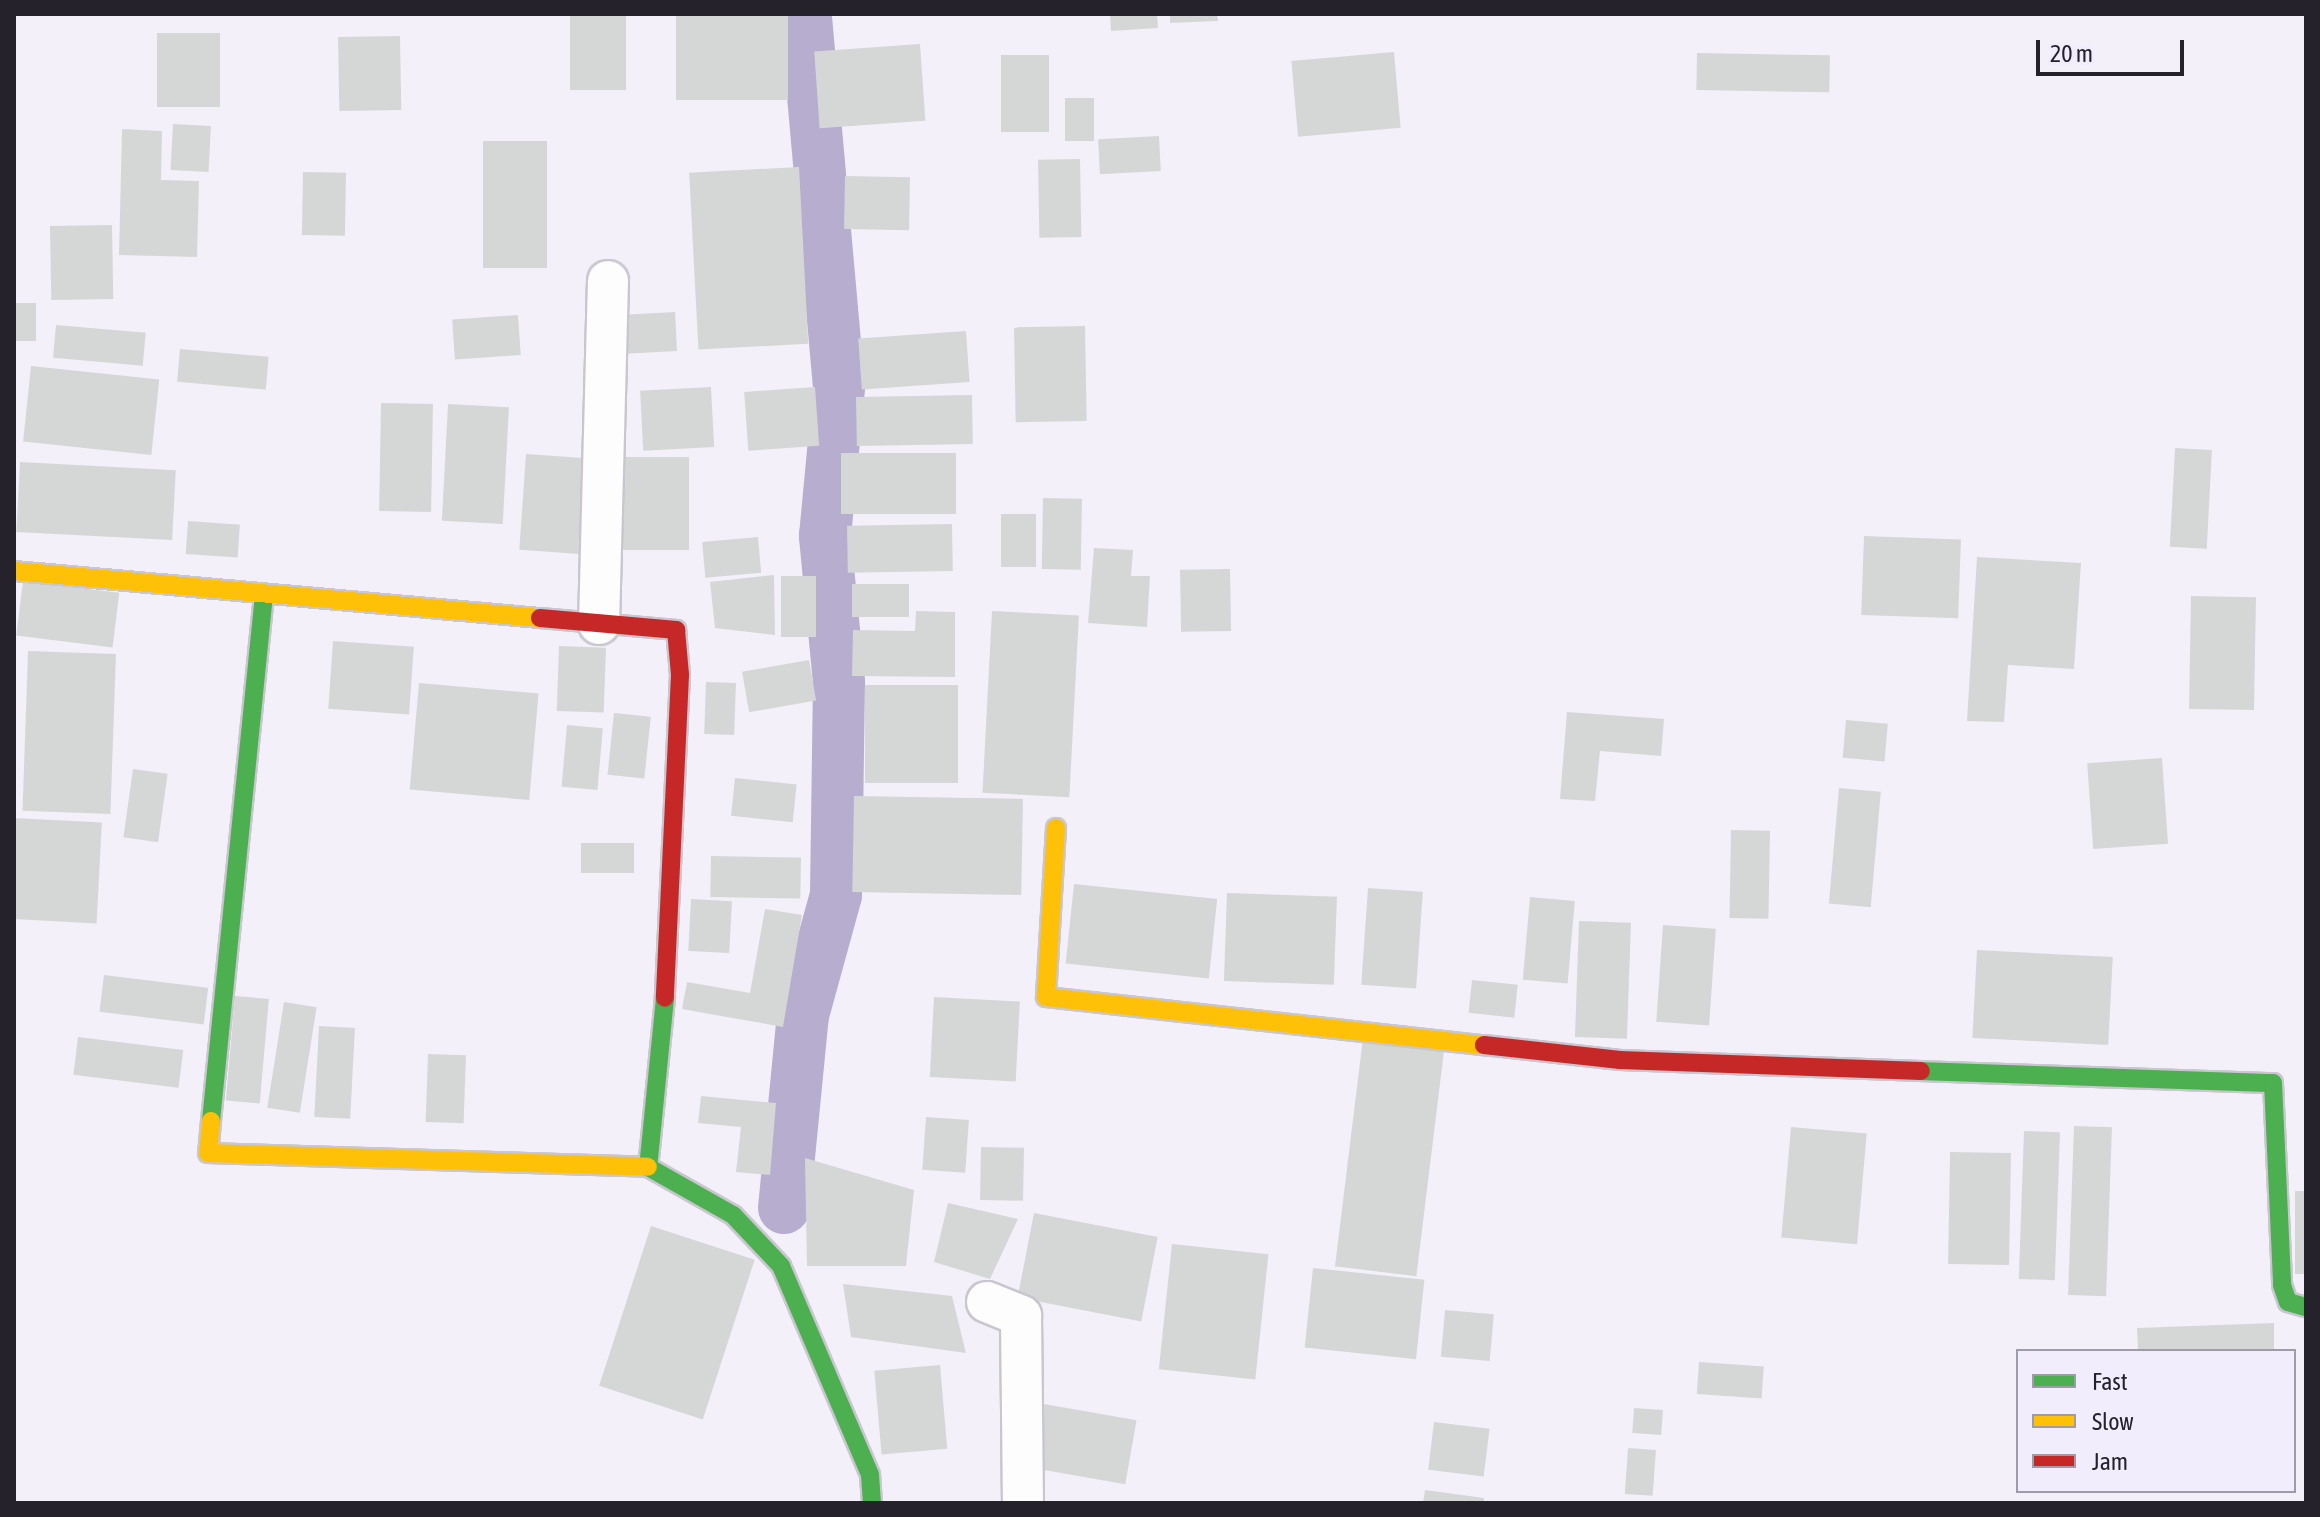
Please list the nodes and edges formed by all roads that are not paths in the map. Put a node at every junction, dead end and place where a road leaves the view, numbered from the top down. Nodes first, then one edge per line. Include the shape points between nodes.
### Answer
1 (608, 281) dead end
2 (14, 571) edge
3 (264, 595) junction
4 (599, 624) junction
5 (1056, 828) dead end
6 (648, 1167) junction
7 (987, 1302) dead end
8 (2306, 1307) edge
9 (872, 1503) edge
10 (1023, 1503) edge

1 - 4 street
2 - 3 street
3 - 4 street
3 - 6 street via 208,1153
4 - 6 street via 676,630 680,675 669,952
5 - 8 street via 1046,997 1620,1060 2273,1083 2282,1285 2288,1302
6 - 9 street via 733,1215 781,1266 870,1475
7 - 10 street via 1021,1316

